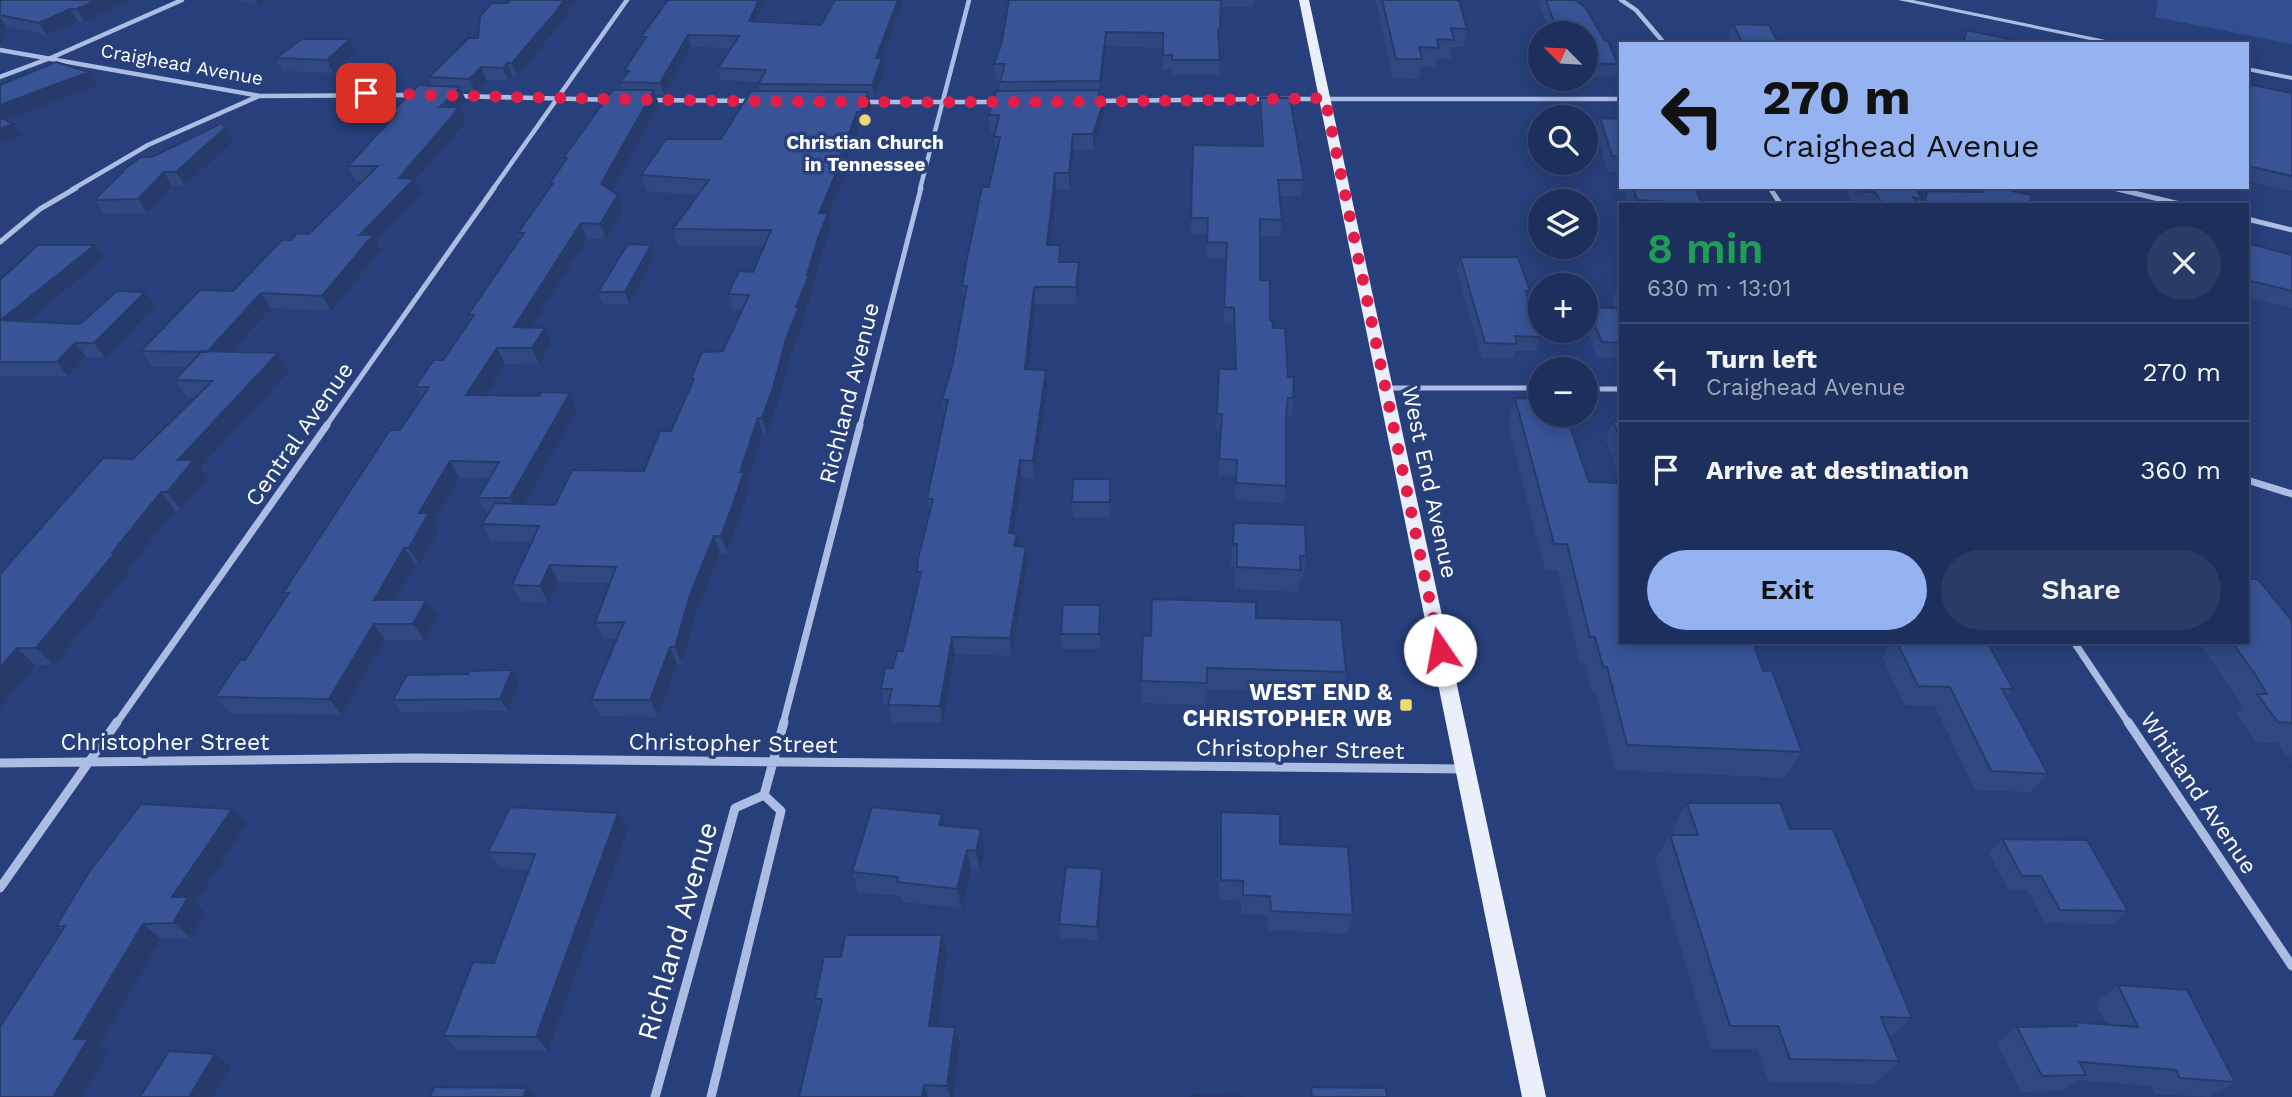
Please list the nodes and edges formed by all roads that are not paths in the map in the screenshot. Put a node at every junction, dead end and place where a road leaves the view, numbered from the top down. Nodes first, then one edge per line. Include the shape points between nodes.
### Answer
1 (182, 0) edge
2 (627, 0) edge
3 (969, 0) edge
4 (1304, 0) edge
5 (1621, 0) edge
6 (1902, 0) edge
7 (1663, 42) edge
8 (2111, 42) edge
9 (0, 50) edge
10 (52, 57) junction
11 (2249, 69) edge
12 (0, 77) edge
13 (2292, 78) edge
14 (431, 95) edge
15 (260, 96) junction
16 (444, 96) edge
17 (1325, 98) junction
18 (557, 99) junction
19 (1619, 99) edge
20 (620, 100) edge
21 (633, 100) edge
22 (767, 101) edge
23 (1085, 101) edge
24 (851, 102) edge
25 (1003, 102) edge
26 (943, 103) junction
27 (2118, 189) edge
28 (2176, 203) edge
29 (2249, 219) edge
30 (2292, 230) edge
31 (0, 242) edge
32 (1385, 388) junction
33 (1528, 388) edge
34 (1598, 389) edge
35 (1619, 389) edge
36 (2249, 482) edge
37 (2292, 494) edge
38 (2075, 644) edge
39 (0, 762) edge
40 (89, 762) junction
41 (773, 764) junction
42 (1465, 769) junction
43 (764, 795) junction
44 (0, 888) edge
45 (2292, 966) edge
46 (655, 1097) edge
47 (711, 1097) edge
48 (1534, 1097) edge

1 - 10 street
2 - 18 street, Central Avenue
3 - 26 street, Richland Avenue
4 - 17 main road, West End Avenue
5 - 7 street
6 - 8 street
9 - 10 street, Craighead Avenue
10 - 12 street
10 - 15 street, Craighead Avenue
11 - 13 street
14 - 15 street, Craighead Avenue
15 - 31 street via 148,145 40,209
16 - 18 street
17 - 19 street
17 - 23 street
17 - 32 main road, West End Avenue
18 - 20 street
18 - 40 street, Central Avenue
21 - 22 street
24 - 26 street
25 - 26 street
26 - 41 street, Richland Avenue
27 - 28 street
29 - 30 street
32 - 33 street
32 - 42 main road, West End Avenue
34 - 35 street
36 - 37 street
38 - 45 street, Whitland Avenue
39 - 40 street, Christopher Street
40 - 41 street, Christopher Street via 416,758
40 - 44 street, Central Avenue
41 - 42 street, Christopher Street
41 - 43 street, Richland Avenue
42 - 48 main road, West End Avenue
43 - 46 street, Richland Avenue via 735,808
43 - 47 street via 781,811

